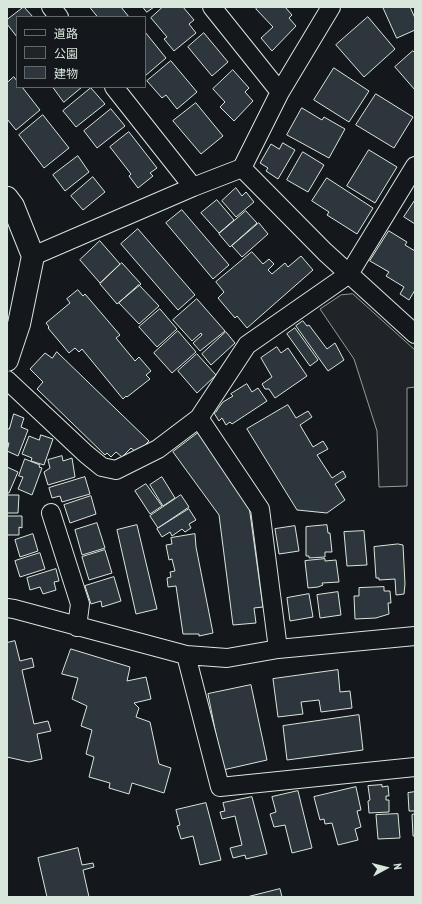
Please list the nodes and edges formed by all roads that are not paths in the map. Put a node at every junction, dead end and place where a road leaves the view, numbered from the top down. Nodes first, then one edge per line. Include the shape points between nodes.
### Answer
1 (51, 7) edge
2 (212, 7) edge
3 (331, 7) edge
4 (58, 16) edge
5 (115, 88) edge
6 (280, 92) junction
7 (415, 166) edge
8 (242, 168) junction
9 (193, 187) junction
10 (7, 198) edge
11 (32, 256) junction
12 (349, 274) junction
13 (415, 334) edge
14 (7, 360) edge
15 (7, 380) edge
16 (199, 418) junction
17 (51, 513) dead end
18 (7, 608) edge
19 (77, 627) junction
20 (415, 636) edge
21 (278, 649) junction
22 (186, 655) junction
23 (415, 766) edge

1 - 4 street
2 - 6 street
3 - 6 street
5 - 9 street
6 - 8 street
7 - 12 street
8 - 9 street
8 - 12 street
9 - 11 street
10 - 11 street via 13,206
11 - 14 street via 19,324
12 - 13 street
12 - 16 street via 247,345
15 - 16 street via 102,468 116,470 158,449
16 - 21 street via 260,509
17 - 19 street via 80,604
18 - 19 street
19 - 22 street
20 - 21 street
21 - 22 street via 227,658
22 - 23 street via 220,787

